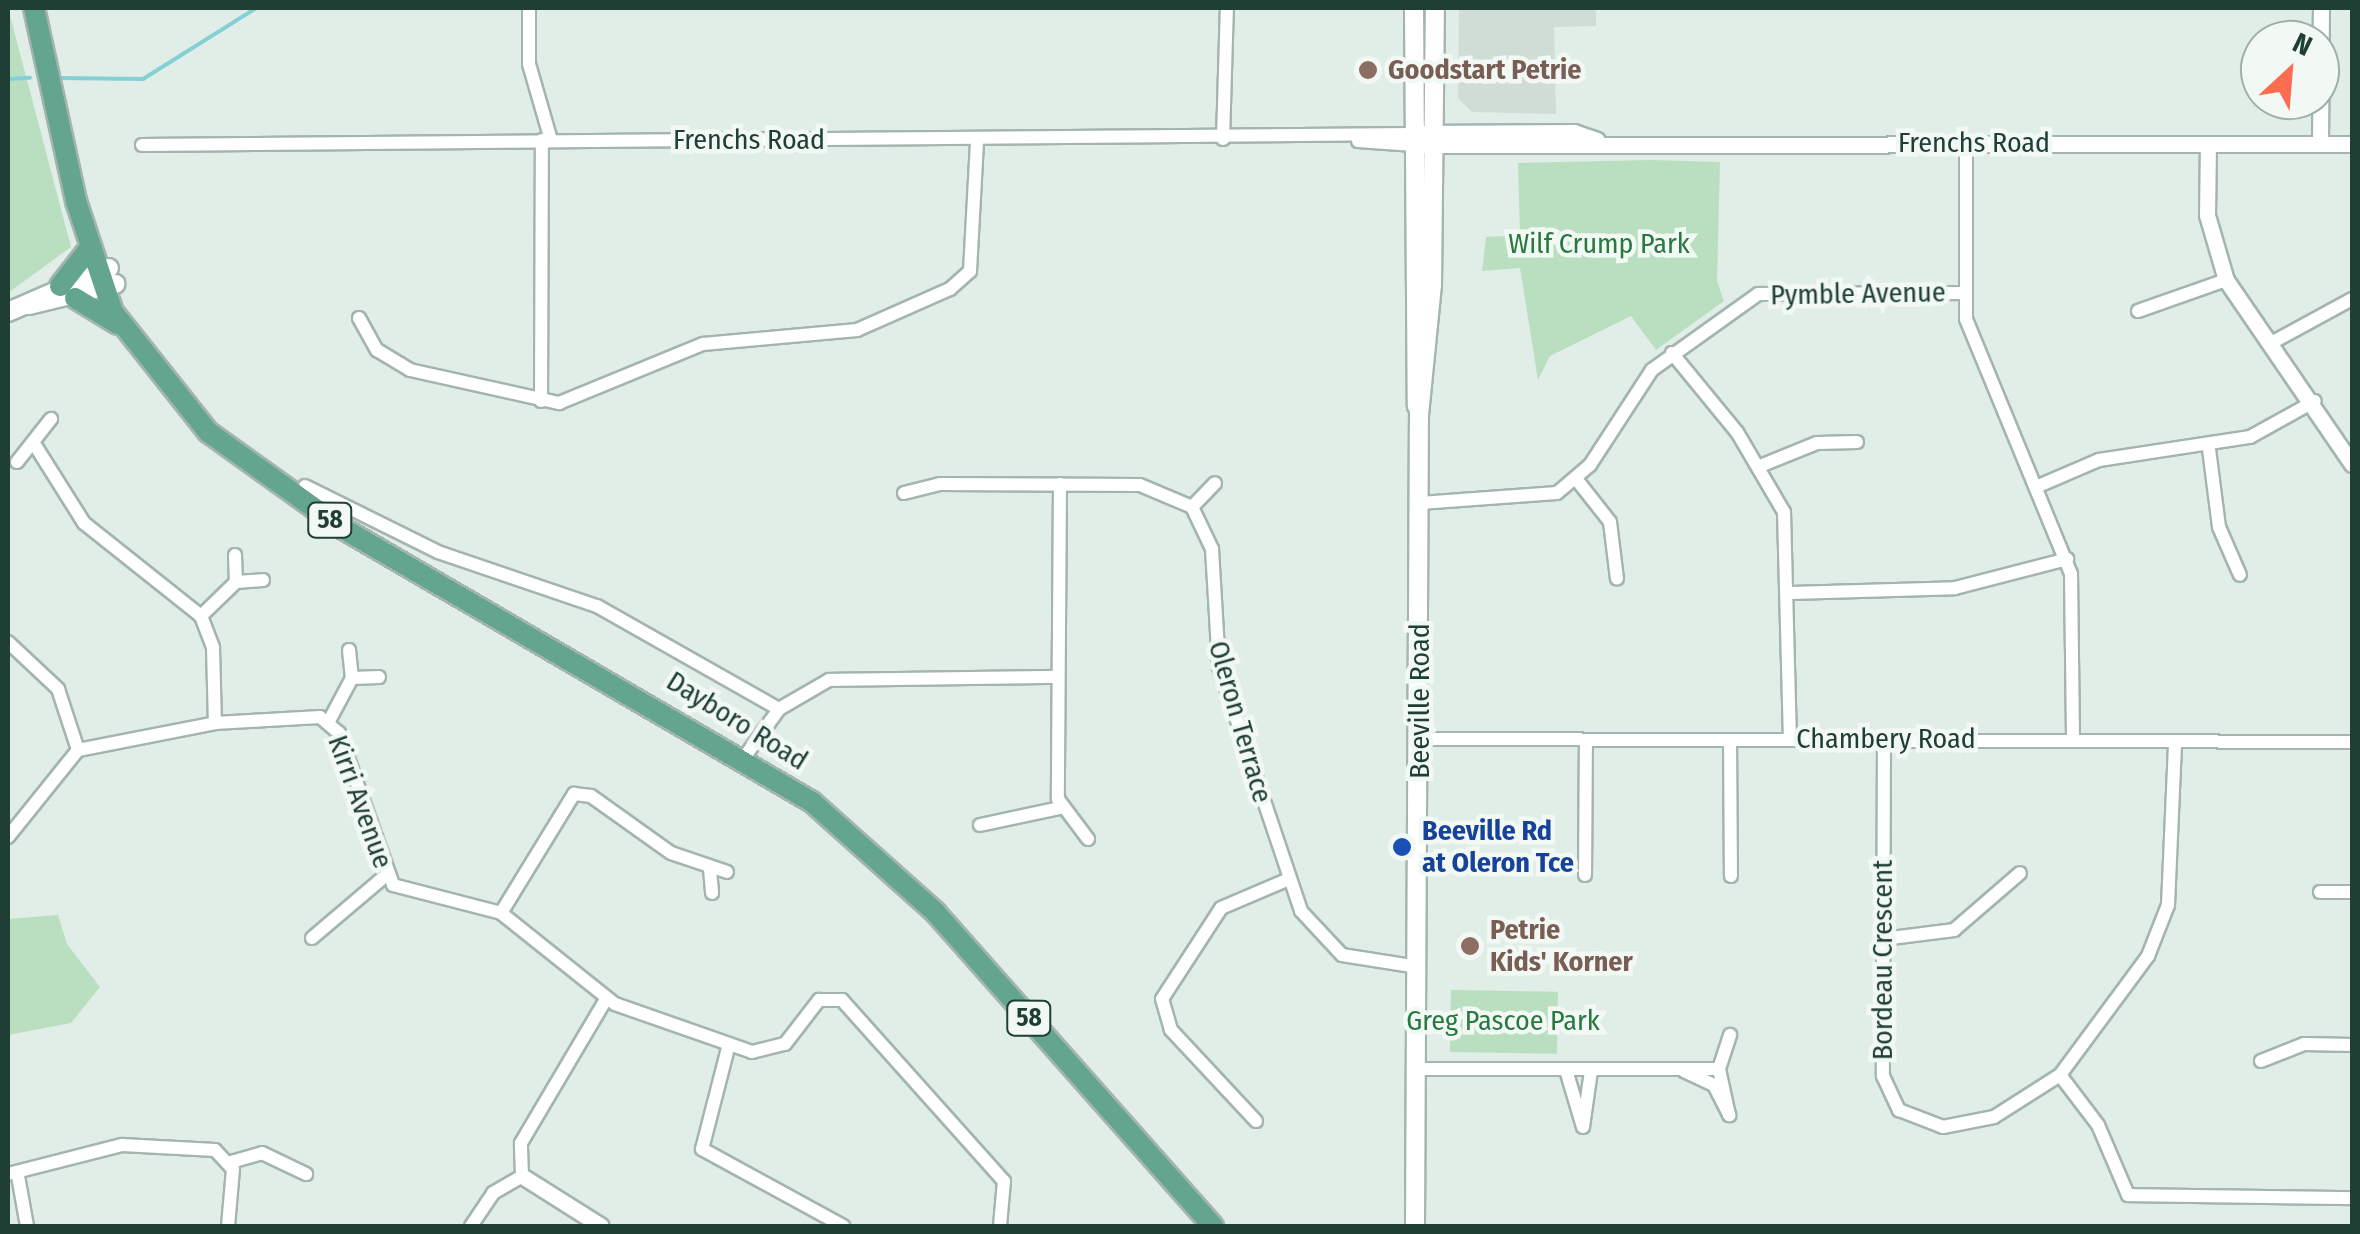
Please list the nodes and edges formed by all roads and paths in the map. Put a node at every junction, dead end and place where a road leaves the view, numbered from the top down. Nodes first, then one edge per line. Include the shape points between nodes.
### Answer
1 (34, 8) edge
2 (529, 8) edge
3 (1227, 8) edge
4 (1414, 8) edge
5 (1435, 8) edge
6 (2321, 8) edge
7 (1434, 138) junction
8 (1414, 139) junction
9 (546, 140) junction
10 (977, 140) junction
11 (1223, 140) junction
12 (66, 142) junction
13 (1966, 143) junction
14 (2208, 144) junction
15 (2320, 144) junction
16 (2352, 144) edge
17 (142, 145) dead end
18 (89, 248) junction
19 (106, 278) junction
20 (2226, 280) junction
21 (67, 292) junction
22 (1965, 293) junction
23 (2352, 299) edge
24 (16, 308) edge
25 (2138, 310) dead end
26 (359, 318) dead end
27 (118, 324) junction
28 (2273, 342) junction
29 (1672, 353) junction
30 (150, 365) junction
31 (541, 401) junction
32 (2315, 401) junction
33 (1419, 414) junction
34 (51, 420) dead end
35 (33, 442) junction
36 (1857, 442) dead end
37 (2209, 449) junction
38 (16, 462) dead end
39 (2352, 464) edge
40 (1760, 466) junction
41 (1576, 480) junction
42 (1214, 483) dead end
43 (1060, 484) junction
44 (305, 486) dead end
45 (2036, 487) junction
46 (904, 493) dead end
47 (1420, 502) junction
48 (1192, 507) junction
49 (235, 555) dead end
50 (2066, 559) junction
51 (2240, 575) dead end
52 (1617, 579) dead end
53 (264, 580) dead end
54 (236, 582) junction
55 (1792, 593) junction
56 (201, 616) junction
57 (8, 642) edge
58 (349, 650) dead end
59 (379, 677) dead end
60 (1058, 677) junction
61 (352, 678) junction
62 (779, 709) junction
63 (329, 721) junction
64 (216, 723) junction
65 (1419, 739) junction
66 (1790, 739) junction
67 (1586, 740) junction
68 (1730, 740) junction
69 (1884, 740) junction
70 (2073, 740) junction
71 (2175, 742) junction
72 (2352, 742) edge
73 (78, 750) junction
74 (746, 755) junction
75 (1060, 808) junction
76 (980, 826) dead end
77 (8, 837) edge
78 (1088, 838) dead end
79 (710, 869) junction
80 (727, 872) dead end
81 (2020, 872) dead end
82 (384, 876) junction
83 (1584, 876) dead end
84 (1731, 876) dead end
85 (1288, 879) junction
86 (2320, 892) dead end
87 (2352, 892) edge
88 (712, 893) dead end
89 (500, 912) junction
90 (312, 938) dead end
91 (1882, 940) junction
92 (1418, 967) junction
93 (606, 999) junction
94 (1730, 1034) dead end
95 (729, 1044) junction
96 (2352, 1044) edge
97 (2261, 1061) dead end
98 (1418, 1069) junction
99 (1719, 1069) junction
100 (1566, 1070) junction
101 (1591, 1070) junction
102 (1684, 1071) junction
103 (2060, 1075) junction
104 (1256, 1121) dead end
105 (230, 1162) junction
106 (306, 1174) dead end
107 (12, 1175) edge
108 (522, 1176) junction
109 (2352, 1198) edge
110 (27, 1226) edge
111 (228, 1226) edge
112 (471, 1226) edge
113 (601, 1226) edge
114 (843, 1226) edge
115 (1000, 1226) edge
116 (1213, 1226) edge
117 (1415, 1226) edge

1 - 12 main road, Dayboro Road / 58
2 - 9 street via 527,52
3 - 11 street
4 - 8 main road, Beeville Road
5 - 7 main road, Beeville Road
6 - 15 street
7 - 8 street, Frenchs Road
7 - 13 street, Frenchs Road
7 - 33 main road, Beeville Road
8 - 11 street, Frenchs Road
8 - 33 main road, Beeville Road via 1410,375
9 - 10 street, Frenchs Road
9 - 17 street, Frenchs Road
9 - 31 street
10 - 11 street, Frenchs Road
10 - 31 street via 974,260 950,289 857,330 703,344 577,402
12 - 18 main road, Dayboro Road / 58
12 - 19 main road, Dayboro Road / 58
13 - 14 street, Frenchs Road
13 - 22 street
14 - 15 street, Frenchs Road
14 - 20 street via 2207,215
15 - 16 street, Frenchs Road
18 - 19 main road, Dayboro Road / 58
18 - 21 main road
19 - 21 main road
19 - 27 main road, Dayboro Road / 58
19 - 30 main road, Dayboro Road / 58
20 - 25 street
20 - 28 street
21 - 24 main road
21 - 27 main road
22 - 29 street, Pymble Avenue via 1771,292 1732,308
22 - 45 street via 1970,337
23 - 28 street
26 - 31 street via 377,350 410,370
27 - 30 main road, Dayboro Road / 58
28 - 32 street
29 - 40 street
29 - 41 street, Pymble Avenue via 1633,392
30 - 74 main road, Dayboro Road / 58 via 208,432 276,486
32 - 37 street
32 - 39 street
33 - 47 main road, Beeville Road
34 - 35 street
35 - 38 street
35 - 56 street via 84,523
36 - 40 street via 1817,444
37 - 45 street via 2099,460
37 - 51 street via 2220,527
40 - 55 street via 1788,526
41 - 47 street via 1540,500
41 - 52 street via 1610,522
42 - 48 street
43 - 46 street via 940,484
43 - 48 street via 1152,486
43 - 60 street
44 - 62 street, Dayboro Road via 438,552 597,606
45 - 50 street
47 - 65 main road, Beeville Road
48 - 85 street, Oleron Terrace via 1212,550 1219,666
49 - 54 street
50 - 55 street via 1955,588
50 - 70 street
53 - 54 street
54 - 56 street
55 - 66 street
56 - 64 street via 211,638
57 - 73 street via 58,689
58 - 61 street
59 - 61 street
60 - 62 street via 847,677
60 - 75 street
61 - 63 street
62 - 74 street
63 - 64 street, Kirri Avenue
63 - 82 street, Kirri Avenue
64 - 73 street, Kirri Avenue
65 - 67 street, Chambery Road
65 - 92 main road, Beeville Road
66 - 68 street, Chambery Road
66 - 69 street, Chambery Road
67 - 68 street, Chambery Road
67 - 83 street
68 - 84 street
69 - 70 street, Chambery Road
69 - 91 street, Bordeau Crescent
70 - 71 street, Chambery Road
71 - 72 street, Chambery Road
71 - 103 street, Bordeau Crescent via 2161,930
73 - 77 street
74 - 116 main road, Dayboro Road / 58 via 839,823 936,913
75 - 76 street
75 - 78 street
79 - 80 street
79 - 88 street
79 - 89 street via 574,794
81 - 91 street via 1954,930
82 - 89 street, Kirri Avenue via 401,890
82 - 90 street
85 - 92 street, Oleron Terrace via 1329,948 1368,965
85 - 104 street via 1221,908 1156,1010
86 - 87 street
89 - 93 street, Kirri Avenue
91 - 103 street, Bordeau Crescent via 1882,1076 1908,1119 1970,1124
92 - 98 main road, Beeville Road
93 - 95 street, Kirri Avenue
93 - 108 street via 521,1143
94 - 99 street
95 - 114 street via 702,1149
95 - 115 street, Kirri Avenue via 773,1051 820,1000 842,1000 1004,1181
96 - 97 street via 2304,1044
98 - 100 street
98 - 117 main road, Beeville Road
99 - 102 street
99 - 102 street via 1731,1121 1714,1085
100 - 101 street
100 - 101 street via 1583,1127
101 - 102 street
103 - 109 street via 2098,1125 2128,1195
105 - 106 street via 262,1153
105 - 107 street via 215,1150 141,1143 42,1159
105 - 111 street
107 - 110 street
108 - 112 street via 496,1189
108 - 113 street

